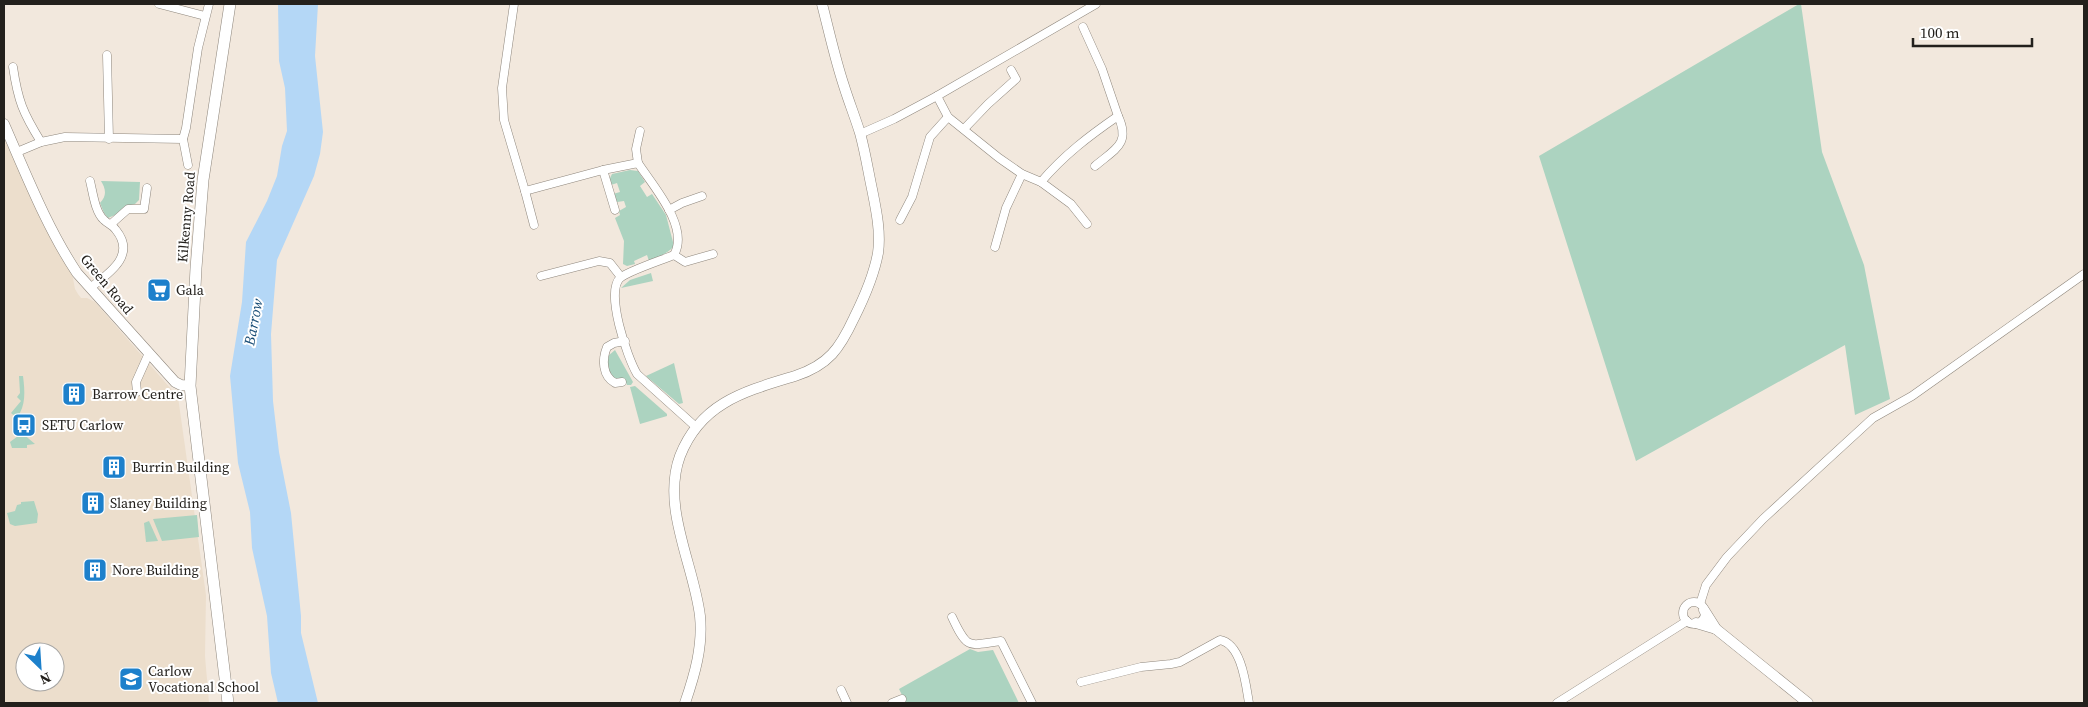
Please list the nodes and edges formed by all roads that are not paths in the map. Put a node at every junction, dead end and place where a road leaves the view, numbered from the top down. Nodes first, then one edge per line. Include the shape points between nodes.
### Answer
1 (159, 4) edge
2 (208, 4) edge
3 (230, 4) edge
4 (514, 4) edge
5 (822, 4) edge
6 (1096, 4) edge
7 (205, 16) junction
8 (1083, 27) dead end
9 (107, 55) dead end
10 (13, 67) dead end
11 (1011, 70) dead end
12 (937, 96) junction
13 (1118, 116) junction
14 (948, 117) junction
15 (4, 124) edge
16 (964, 129) junction
17 (640, 131) dead end
18 (860, 134) junction
19 (109, 139) junction
20 (183, 139) junction
21 (41, 142) junction
22 (16, 152) junction
23 (638, 163) junction
24 (188, 164) dead end
25 (1095, 166) dead end
26 (603, 170) junction
27 (1022, 174) junction
28 (90, 180) dead end
29 (1041, 182) junction
30 (147, 188) dead end
31 (525, 191) junction
32 (702, 196) dead end
33 (615, 210) dead end
34 (669, 210) junction
35 (900, 220) dead end
36 (112, 224) junction
37 (1087, 224) dead end
38 (534, 225) dead end
39 (996, 247) dead end
40 (713, 254) dead end
41 (674, 256) junction
42 (2084, 274) edge
43 (541, 276) dead end
44 (621, 277) junction
45 (90, 288) junction
46 (625, 341) junction
47 (149, 353) junction
48 (622, 382) dead end
49 (190, 386) junction
50 (137, 392) dead end
51 (696, 427) junction
52 (1702, 607) junction
53 (952, 617) dead end
54 (1692, 622) junction
55 (1716, 629) junction
56 (1081, 682) dead end
57 (841, 690) dead end
58 (902, 699) dead end
59 (228, 703) edge
60 (685, 703) edge
61 (847, 703) edge
62 (892, 703) edge
63 (1032, 703) edge
64 (1249, 703) edge
65 (1557, 703) edge
66 (1808, 703) edge

1 - 7 street
2 - 7 street
3 - 49 main road, Kilkenny Road via 203,180
4 - 31 street via 502,88 504,120
5 - 18 street
6 - 12 street
7 - 20 street
8 - 13 street
9 - 19 street
10 - 21 street via 22,107
11 - 16 street via 1016,79
12 - 14 street
12 - 18 street
13 - 25 street via 1123,139
13 - 29 street via 1080,143
14 - 16 street
14 - 35 street via 930,137 912,197
15 - 22 street, Green Road
16 - 27 street
17 - 23 street via 636,149
18 - 51 street via 877,215 878,252 868,286 842,342 823,363 732,398
19 - 20 street
19 - 21 street via 66,137
20 - 24 street
21 - 22 street
22 - 45 street, Green Road via 65,256
23 - 26 street
23 - 34 street
26 - 31 street
26 - 33 street
27 - 29 street
27 - 39 street via 1006,208
28 - 36 street via 98,209 104,220
29 - 37 street via 1071,204
30 - 36 street via 144,209 128,209
31 - 38 street
32 - 34 street
34 - 41 street via 678,243
36 - 45 street via 122,242 120,262
40 - 41 street via 685,262
41 - 44 street
42 - 52 street via 1912,396 1873,418 1763,519 1727,557 1706,585
43 - 44 street via 600,261 610,263
44 - 46 street via 615,285 614,304
45 - 47 street, Green Road
46 - 48 street via 608,348 604,360 608,378 615,383
46 - 51 street via 637,374
47 - 49 street, Green Road via 175,382
47 - 50 street via 136,382
49 - 59 main road, Kilkenny Road
51 - 60 street via 680,456 675,492 680,536 700,616 699,655
52 - 54 street via 1702,620
52 - 54 street via 1691,602 1685,606 1683,616
52 - 55 street
53 - 63 street via 961,635 972,645 1001,641
54 - 55 street
54 - 65 street
55 - 66 street
56 - 64 street via 1141,667 1180,662 1220,640 1237,655
57 - 61 street
58 - 62 street

